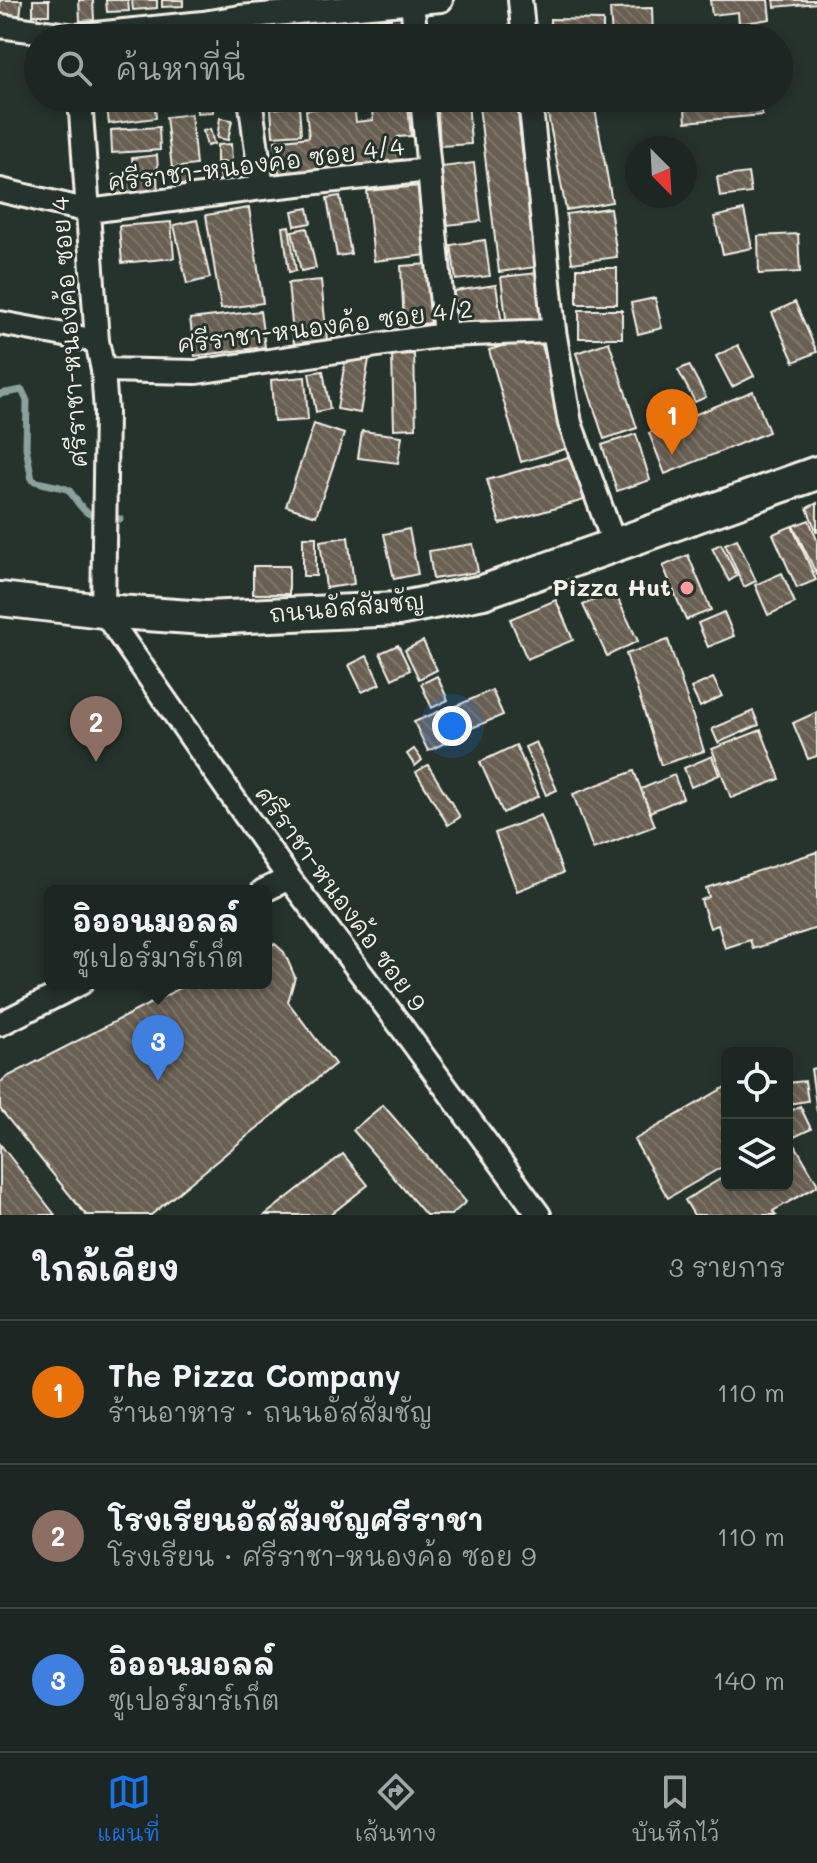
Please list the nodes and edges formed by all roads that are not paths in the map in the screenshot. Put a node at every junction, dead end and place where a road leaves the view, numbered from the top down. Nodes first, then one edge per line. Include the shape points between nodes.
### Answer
1 (200, 0) edge
2 (441, 0) edge
3 (520, 0) edge
4 (412, 4) junction
5 (203, 23) junction
6 (194, 24) edge
7 (211, 24) edge
8 (270, 24) edge
9 (414, 24) edge
10 (523, 24) edge
11 (0, 26) edge
12 (24, 30) edge
13 (81, 112) edge
14 (252, 112) edge
15 (423, 112) edge
16 (531, 112) edge
17 (429, 170) junction
18 (262, 188) junction
19 (0, 190) edge
20 (89, 211) junction
21 (0, 323) edge
22 (554, 331) junction
23 (445, 335) junction
24 (97, 341) junction
25 (103, 370) junction
26 (817, 473) edge
27 (615, 546) junction
28 (0, 599) edge
29 (103, 611) junction
30 (289, 878) junction
31 (272, 886) edge
32 (69, 989) edge
33 (0, 1024) edge
34 (539, 1215) edge

1 - 5 street
2 - 4 street
3 - 10 street
4 - 8 street
4 - 9 street
5 - 6 street
5 - 7 street
11 - 12 street
13 - 20 street, ศรีราชา-หนองค้อ ซอย 4
14 - 18 street
15 - 17 street
16 - 22 street
17 - 18 street, ศรีราชา-หนองค้อ ซอย 4/4
17 - 23 street
18 - 20 street, ศรีราชา-หนองค้อ ซอย 4/4
19 - 20 street
20 - 24 street, ศรีราชา-หนองค้อ ซอย 4
21 - 24 street
22 - 23 street, ศรีราชา-หนองค้อ ซอย 4/2
22 - 27 street via 570,423
23 - 25 street, ศรีราชา-หนองค้อ ซอย 4/2 via 196,372
24 - 25 street, ศรีราชา-หนองค้อ ซอย 4
25 - 29 street, ศรีราชา-หนองค้อ ซอย 4
26 - 27 main road, ถนนอัสสัมชัญ
27 - 29 main road, ถนนอัสสัมชัญ via 483,592 398,609 205,618
28 - 29 main road, ถนนอัสสัมชัญ
29 - 30 street, ศรีราชา-หนองค้อ ซอย 9
30 - 31 street
30 - 34 street, ศรีราชา-หนองค้อ ซอย 9
32 - 33 street

